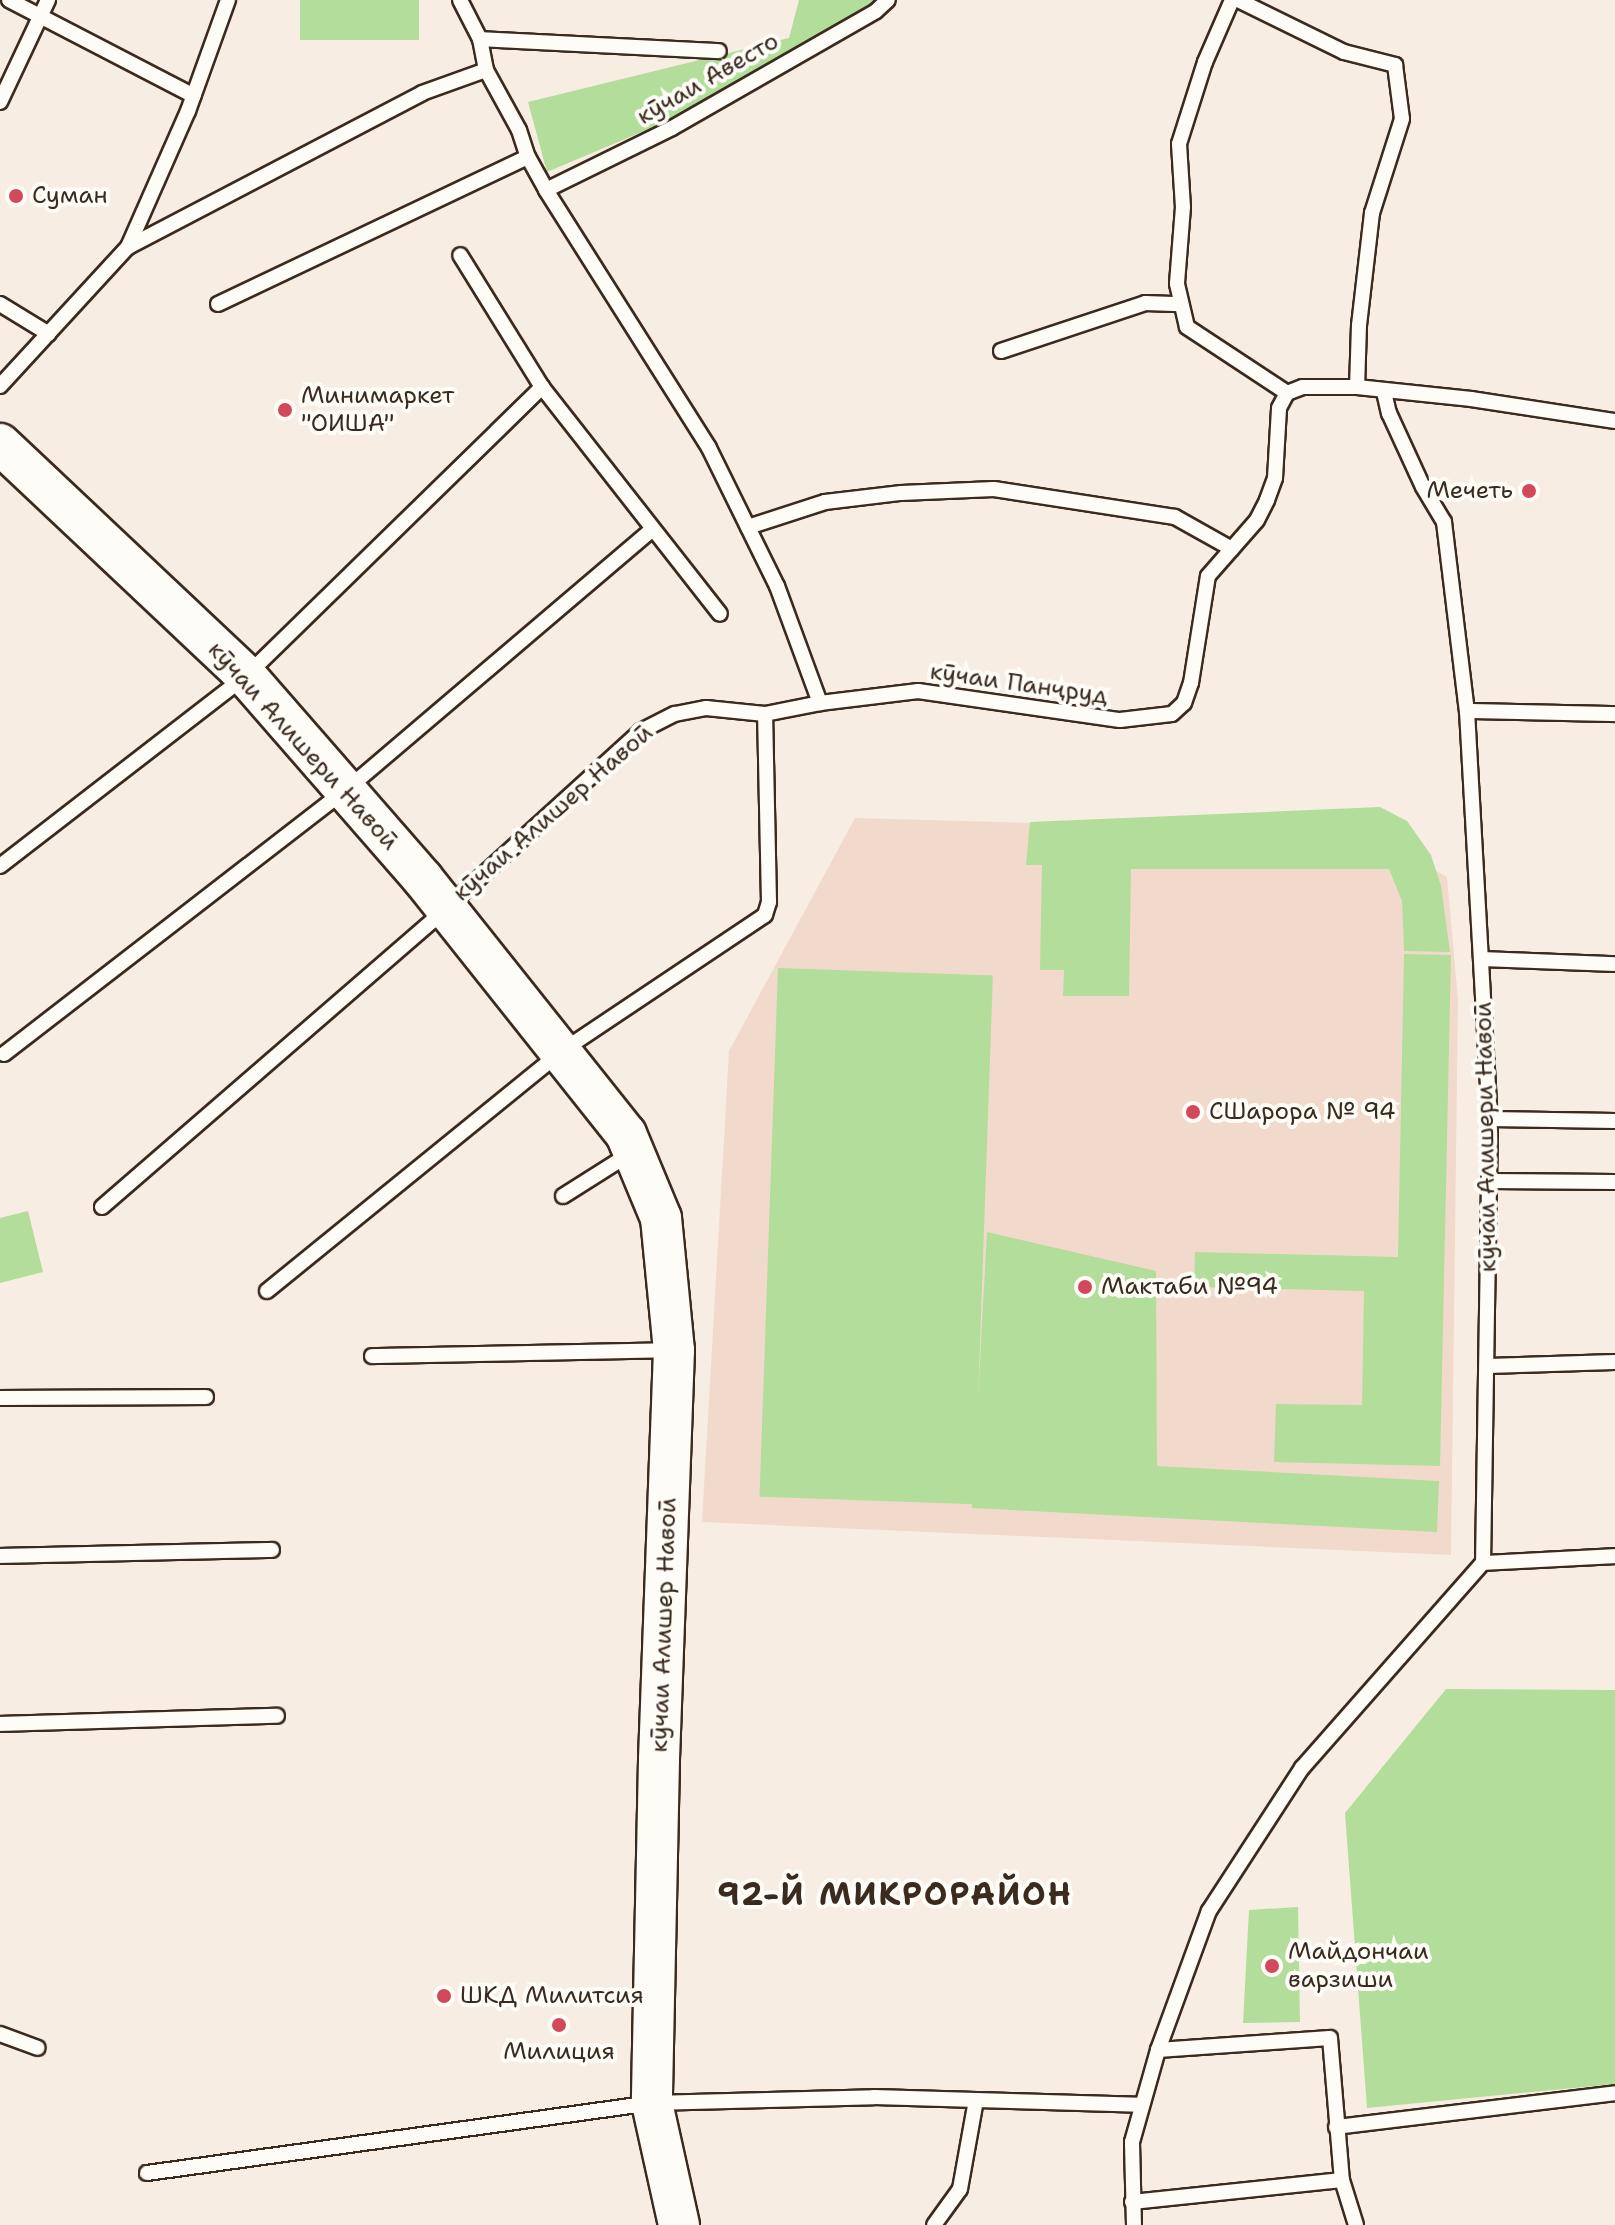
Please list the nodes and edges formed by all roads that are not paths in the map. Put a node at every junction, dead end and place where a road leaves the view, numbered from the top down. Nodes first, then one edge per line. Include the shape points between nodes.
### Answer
1 (9, 0) edge
2 (228, 0) edge
3 (460, 0) edge
4 (888, 0) edge
5 (1235, 0) edge
6 (45, 7) edge
7 (480, 39) junction
8 (719, 51) dead end
9 (486, 70) junction
10 (194, 96) junction
11 (0, 102) edge
12 (528, 157) junction
13 (546, 190) junction
14 (128, 247) junction
15 (460, 255) dead end
16 (0, 304) edge
17 (218, 304) dead end
18 (1181, 304) junction
19 (49, 334) junction
20 (1001, 351) dead end
21 (0, 386) edge
22 (542, 387) junction
23 (1357, 387) junction
24 (1384, 392) junction
25 (1287, 393) junction
26 (1615, 421) edge
27 (0, 444) edge
28 (748, 527) junction
29 (651, 530) junction
30 (1232, 549) junction
31 (720, 614) dead end
32 (246, 676) junction
33 (820, 703) junction
34 (1467, 711) junction
35 (765, 714) junction
36 (1615, 714) edge
37 (346, 790) junction
38 (0, 866) edge
39 (444, 907) junction
40 (1482, 959) junction
41 (489, 962) joint
42 (1615, 964) edge
43 (562, 1051) junction
44 (4, 1054) dead end
45 (1490, 1119) junction
46 (1615, 1121) edge
47 (631, 1153) junction
48 (1490, 1181) junction
49 (1615, 1182) edge
50 (563, 1196) dead end
51 (102, 1207) dead end
52 (267, 1291) dead end
53 (674, 1350) junction
54 (372, 1356) dead end
55 (1615, 1362) edge
56 (1487, 1366) junction
57 (206, 1397) dead end
58 (0, 1398) edge
59 (272, 1550) dead end
60 (0, 1556) edge
61 (1615, 1556) edge
62 (1483, 1563) junction
63 (277, 1716) dead end
64 (0, 1724) edge
65 (0, 2034) edge
66 (38, 2048) dead end
67 (1158, 2050) junction
68 (1615, 2093) edge
69 (976, 2100) junction
70 (652, 2103) junction
71 (1139, 2105) junction
72 (1336, 2127) junction
73 (147, 2173) dead end
74 (1342, 2180) junction
75 (1132, 2202) junction
76 (679, 2225) edge
77 (934, 2225) edge
78 (1134, 2225) edge
79 (1356, 2225) edge

1 - 6 lane
2 - 10 lane
3 - 7 lane
4 - 13 lane, кӯчаи Авесто via 672,128
5 - 18 lane via 1205,62 1179,144
5 - 23 lane via 1344,52 1395,65 1402,119 1372,213
6 - 10 lane
6 - 11 lane
7 - 8 lane
7 - 9 lane
9 - 12 lane
9 - 14 lane via 422,93
10 - 14 lane
12 - 13 lane
12 - 17 lane
13 - 28 lane via 709,448
14 - 19 lane
15 - 22 lane
16 - 19 lane
18 - 20 lane via 1145,303
18 - 25 lane via 1187,327
19 - 21 lane
22 - 29 lane
22 - 32 lane
23 - 24 lane
23 - 25 lane via 1303,387
24 - 26 lane
24 - 34 lane, кӯчаи Алишери Навоӣ via 1423,487 1444,522
25 - 30 lane, кӯчаи Панҷруд via 1279,408 1275,478 1257,520
27 - 32 street, кӯчаи Алишери Навоӣ
28 - 30 lane via 825,502 994,489 1175,517
28 - 33 lane via 777,586
29 - 31 lane
29 - 37 lane
30 - 33 lane, кӯчаи Панҷруд via 1208,576 1191,683 1184,703 1172,714 1120,720 918,691
32 - 37 street, кӯчаи Алишери Навоӣ
32 - 38 lane
33 - 35 lane, кӯчаи Алишер Навоӣ
34 - 36 lane
34 - 40 lane, кӯчаи Алишери Навоӣ
35 - 39 lane, кӯчаи Алишер Навоӣ via 706,708 675,714 641,731
35 - 43 lane via 765,915
37 - 39 street, кӯчаи Алишери Навоӣ
37 - 44 lane
39 - 41 street, кӯчаи Алишери Навоӣ
39 - 51 lane, кӯчаи Алишер Навоӣ
40 - 42 lane
40 - 45 lane, кӯчаи Алишери Навоӣ
41 - 43 street, кӯчаи Алишер Навоӣ
43 - 47 street, кӯчаи Алишер Навоӣ via 626,1134
43 - 52 lane
45 - 46 lane
45 - 48 lane, кӯчаи Алишери Навоӣ
47 - 50 lane
47 - 53 street, кӯчаи Алишер Навоӣ via 661,1218
48 - 49 lane
48 - 56 lane, кӯчаи Алишери Навоӣ
53 - 54 lane
53 - 70 street, кӯчаи Алишер Навоӣ
55 - 56 lane
56 - 62 lane, кӯчаи Алишери Навоӣ
57 - 58 lane
59 - 60 lane
61 - 62 lane
62 - 67 lane via 1302,1768 1209,1911
63 - 64 lane
65 - 66 lane
67 - 71 lane
67 - 72 lane via 1330,2038
68 - 72 lane
69 - 70 lane
69 - 71 lane
69 - 77 lane via 960,2189
70 - 73 lane
70 - 76 street, кӯчаи Алишер Навоӣ
71 - 75 lane via 1132,2142
72 - 74 lane
74 - 75 lane
74 - 79 lane
75 - 78 lane

